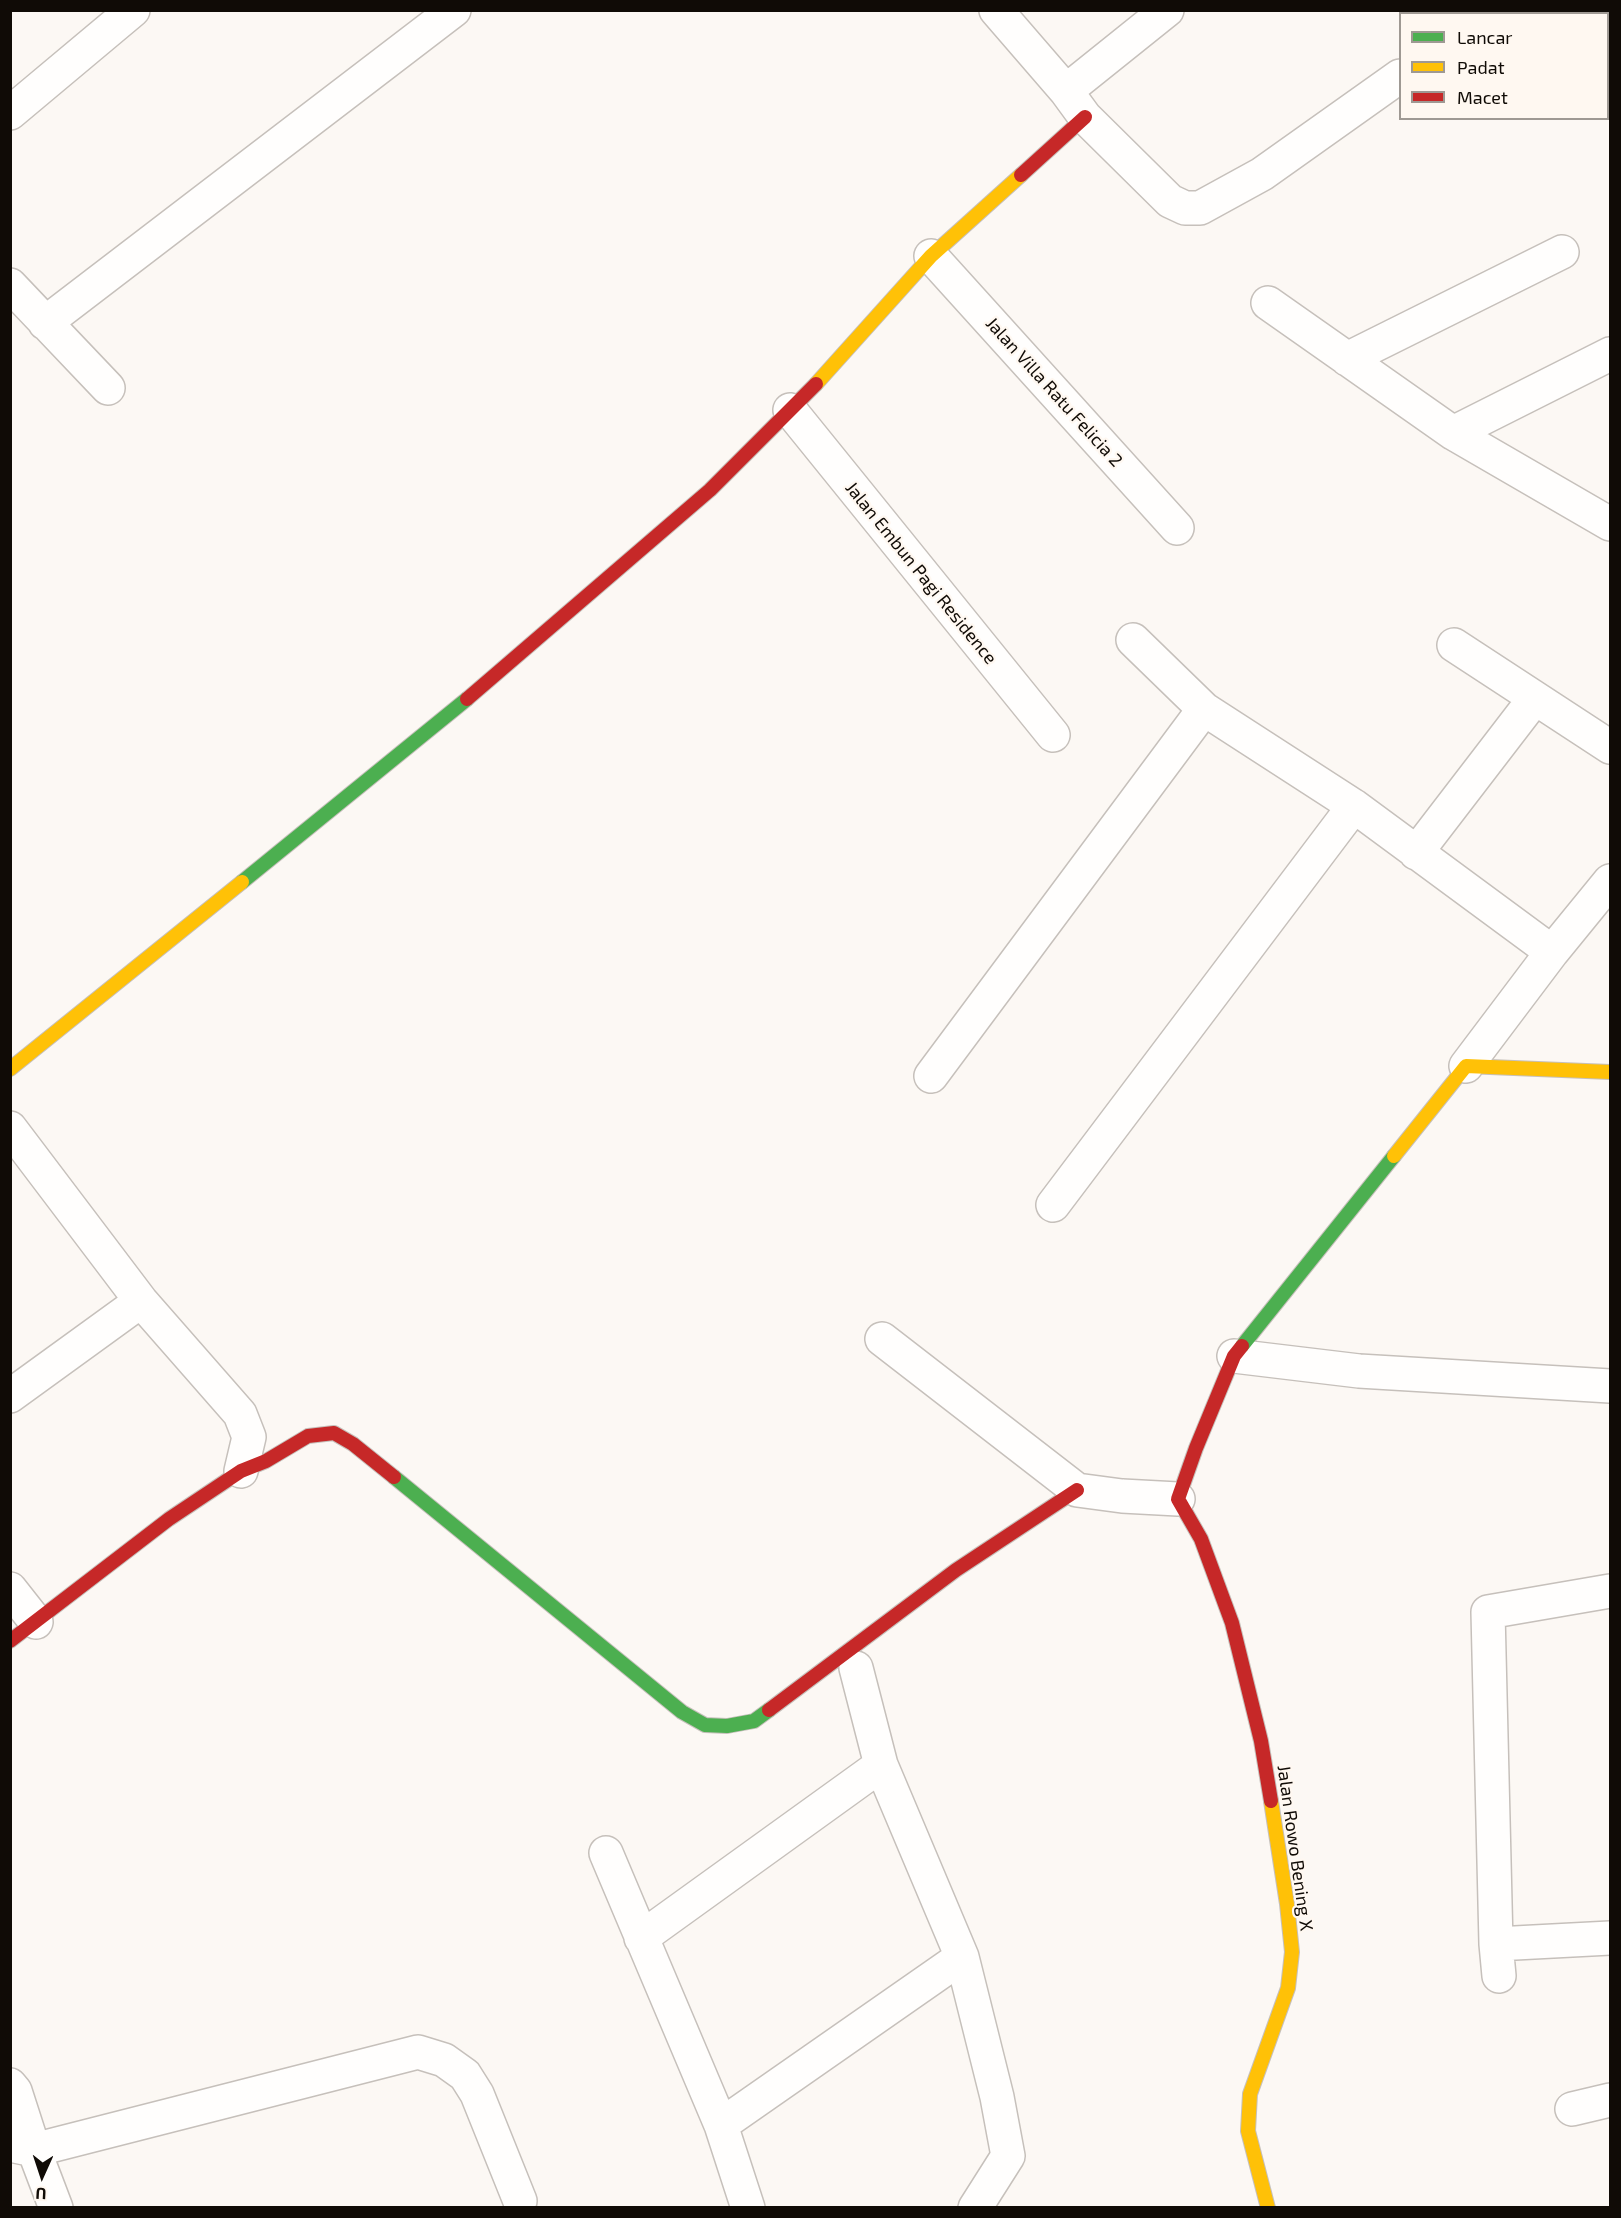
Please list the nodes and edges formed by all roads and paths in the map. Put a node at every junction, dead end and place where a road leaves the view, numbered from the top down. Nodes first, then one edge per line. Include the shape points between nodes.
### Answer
1 (133, 10) edge
2 (454, 10) edge
3 (996, 10) edge
4 (1167, 10) edge
5 (1399, 77) edge
6 (1066, 91) junction
7 (10, 113) edge
8 (1085, 117) junction
9 (1562, 252) dead end
10 (931, 256) junction
11 (10, 285) edge
12 (1268, 303) dead end
13 (45, 323) junction
14 (1611, 354) edge
15 (1347, 359) junction
16 (108, 387) dead end
17 (790, 411) junction
18 (1453, 433) junction
19 (1611, 524) edge
20 (1177, 528) dead end
21 (1133, 640) dead end
22 (1454, 645) dead end
23 (1535, 698) junction
24 (1204, 709) junction
25 (1053, 735) dead end
26 (1611, 747) edge
27 (1354, 806) junction
28 (1416, 853) junction
29 (1611, 881) edge
30 (1552, 952) junction
31 (1466, 1066) junction
32 (10, 1070) edge
33 (1611, 1072) edge
34 (931, 1076) dead end
35 (14, 1140) edge
36 (1053, 1205) dead end
37 (141, 1301) junction
38 (882, 1340) dead end
39 (1234, 1356) junction
40 (1611, 1386) edge
41 (10, 1396) edge
42 (241, 1471) junction
43 (1077, 1491) junction
44 (1178, 1499) junction
45 (10, 1589) edge
46 (1611, 1591) edge
47 (36, 1622) junction
48 (10, 1641) edge
49 (856, 1668) dead end
50 (881, 1765) junction
51 (606, 1853) dead end
52 (641, 1938) junction
53 (1611, 1938) edge
54 (1496, 1944) junction
55 (962, 1957) junction
56 (1499, 1976) dead end
57 (10, 2085) edge
58 (1611, 2100) edge
59 (1572, 2109) dead end
60 (721, 2125) junction
61 (22, 2147) edge
62 (1259, 2202) edge
63 (512, 2205) edge
64 (56, 2208) edge
65 (748, 2208) edge
66 (975, 2208) edge

1 - 7 street
2 - 13 street
3 - 6 street
4 - 6 street
5 - 8 street via 1262,174 1200,208 1185,208 1170,201
6 - 8 street
8 - 10 street
9 - 15 street
10 - 17 street
10 - 20 street, Jalan Villa Ratu Felicia 2
11 - 13 street
12 - 15 street
13 - 16 street
14 - 18 street
15 - 18 street
17 - 25 street, Jalan Embun Pagi Residence
17 - 32 street via 710,490 428,732
18 - 19 street
21 - 24 street
22 - 23 street
23 - 26 street
23 - 28 street
24 - 27 street
24 - 34 street
27 - 28 street
27 - 36 street
28 - 30 street
29 - 30 street
30 - 31 street
31 - 33 street
31 - 39 street
35 - 37 street
37 - 41 street
37 - 42 street via 240,1414 249,1437
38 - 43 street
39 - 40 street via 1359,1371
39 - 44 street
42 - 43 street via 308,1436 334,1433 353,1444 682,1712 705,1725 727,1726 754,1721 956,1570
42 - 47 street via 169,1519
43 - 44 street
44 - 62 street, Jalan Rowo Bening X via 1201,1539 1232,1623 1261,1741 1287,1904 1292,1952 1288,1988 1250,2094 1248,2131
45 - 47 street
46 - 54 street via 1488,1612
47 - 48 street
49 - 50 street
50 - 52 street
50 - 55 street
51 - 52 street
52 - 60 street
53 - 54 street
54 - 56 street
55 - 60 street
55 - 66 street via 1008,2156
57 - 61 street via 15,2091
58 - 59 street
60 - 65 street
61 - 63 street via 418,2052 444,2060 465,2075 477,2094
61 - 64 street

